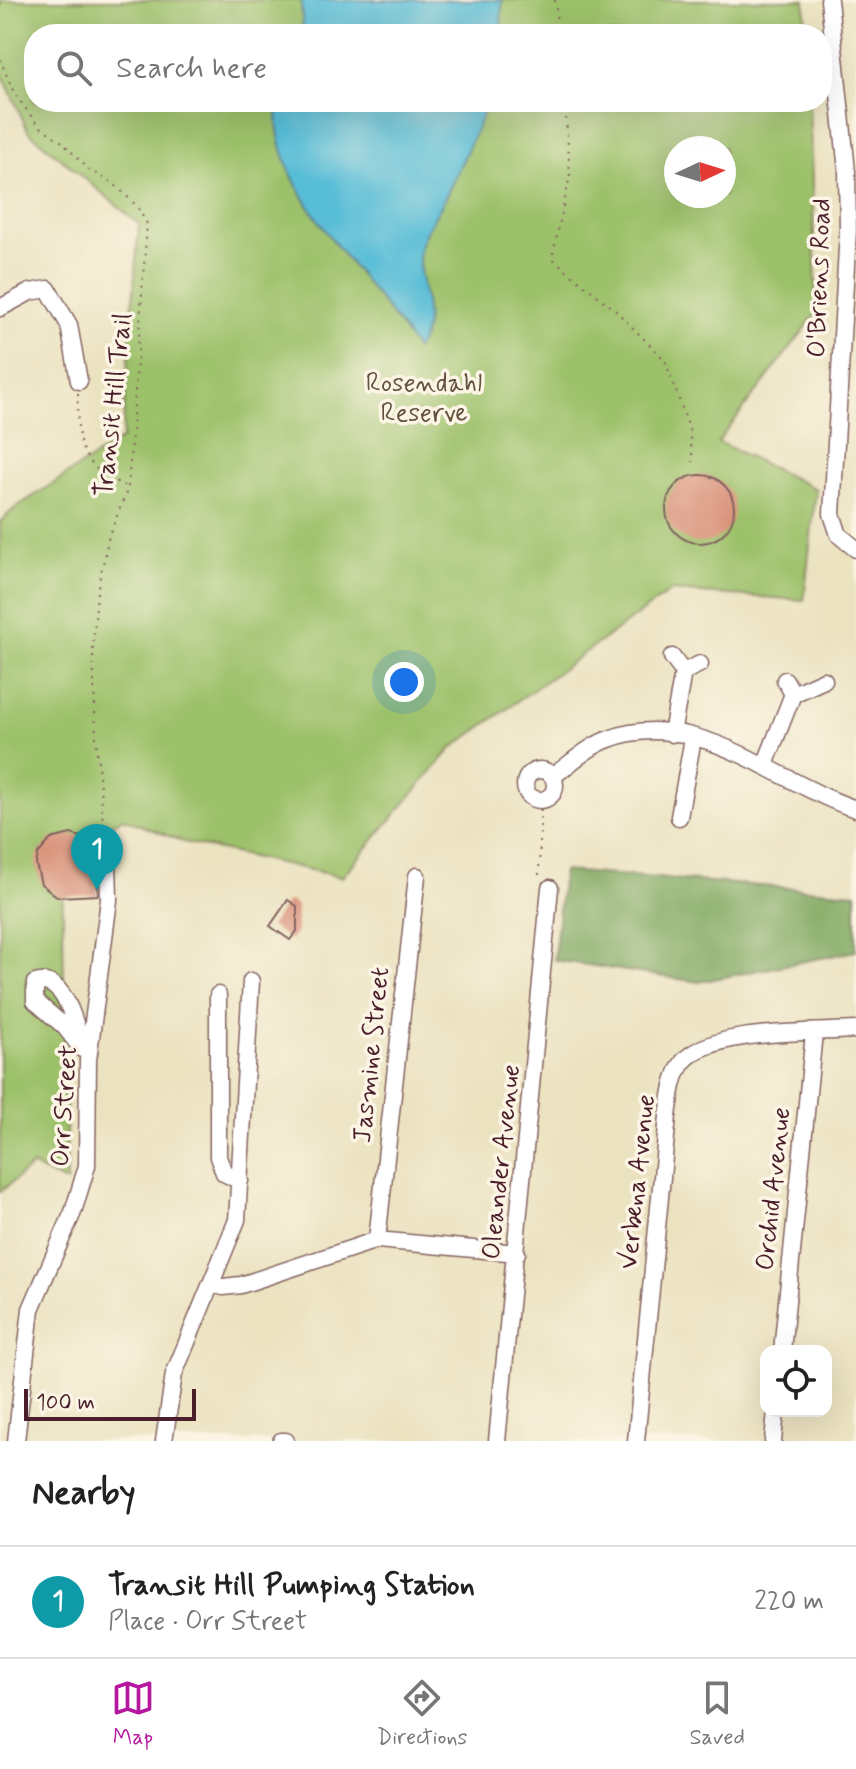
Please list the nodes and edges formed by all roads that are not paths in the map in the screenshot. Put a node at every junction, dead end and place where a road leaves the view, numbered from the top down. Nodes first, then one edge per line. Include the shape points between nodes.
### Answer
1 (829, 0) edge
2 (832, 24) edge
3 (832, 28) edge
4 (0, 308) edge
5 (79, 381) road end
6 (856, 549) edge
7 (672, 657) dead end
8 (700, 664) dead end
9 (683, 672) junction
10 (803, 685) dead end
11 (672, 734) junction
12 (693, 738) junction
13 (765, 765) junction
14 (553, 776) junction
15 (856, 809) edge
16 (679, 817) dead end
17 (108, 859) road end
18 (417, 876) dead end
19 (550, 888) road end
20 (251, 981) dead end
21 (218, 995) dead end
22 (856, 1030) edge
23 (814, 1033) junction
24 (240, 1181) junction
25 (377, 1240) junction
26 (517, 1253) junction
27 (213, 1284) junction
28 (783, 1345) edge
29 (775, 1417) edge
30 (16, 1441) edge
31 (164, 1441) edge
32 (497, 1441) edge
33 (636, 1441) edge
34 (773, 1441) edge

1 - 2 street, O'Briens Road
3 - 6 street, O'Briens Road via 848,230 832,514 839,535
4 - 5 street via 48,289 69,325
7 - 9 street
8 - 9 street
9 - 11 street
10 - 13 street
11 - 12 street
11 - 14 street via 609,739
12 - 13 street
12 - 16 street
13 - 15 street
14 - 14 street via 534,771 525,782 528,795 541,801 555,789
17 - 30 street, Orr Street via 109,900 86,1051 87,1166 31,1309
18 - 25 street, Jasmine Street
19 - 26 street, Oleander Avenue
20 - 24 street
21 - 24 street via 218,1157 224,1173
22 - 23 street, Verbena Avenue
23 - 28 street, Orchid Avenue
23 - 33 street, Verbena Avenue via 712,1043 690,1055 677,1072 668,1116
24 - 27 street via 237,1220
25 - 26 street
25 - 27 street via 241,1285
26 - 32 street, Oleander Avenue
27 - 31 street via 174,1374
29 - 34 street

